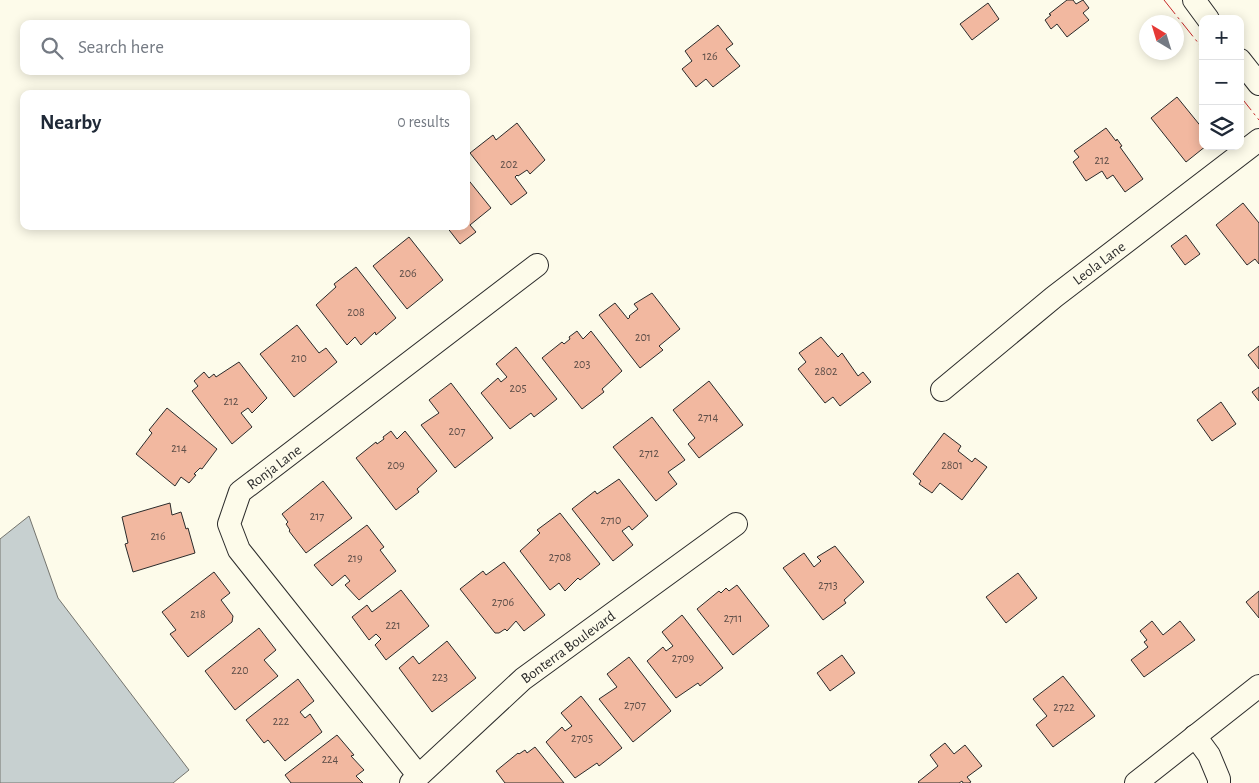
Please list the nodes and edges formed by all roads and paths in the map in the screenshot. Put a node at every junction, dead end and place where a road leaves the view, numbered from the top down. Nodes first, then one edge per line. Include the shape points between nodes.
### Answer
1 (1194, 0) edge
2 (1205, 15) edge
3 (1244, 65) edge
4 (1259, 84) edge
5 (1259, 140) edge
6 (537, 265) dead end
7 (942, 390) dead end
8 (736, 524) dead end
9 (1259, 686) edge
10 (1195, 736) junction
11 (414, 779) edge
12 (1136, 783) edge
13 (1219, 783) edge

1 - 2 street
3 - 4 street
5 - 7 street, Leola Lane via 1054,298
6 - 11 street, Ronja Lane via 240,492 229,524 239,550
8 - 11 street, Bonterra Boulevard via 523,679
9 - 10 street
10 - 12 street
10 - 13 street via 1209,755

